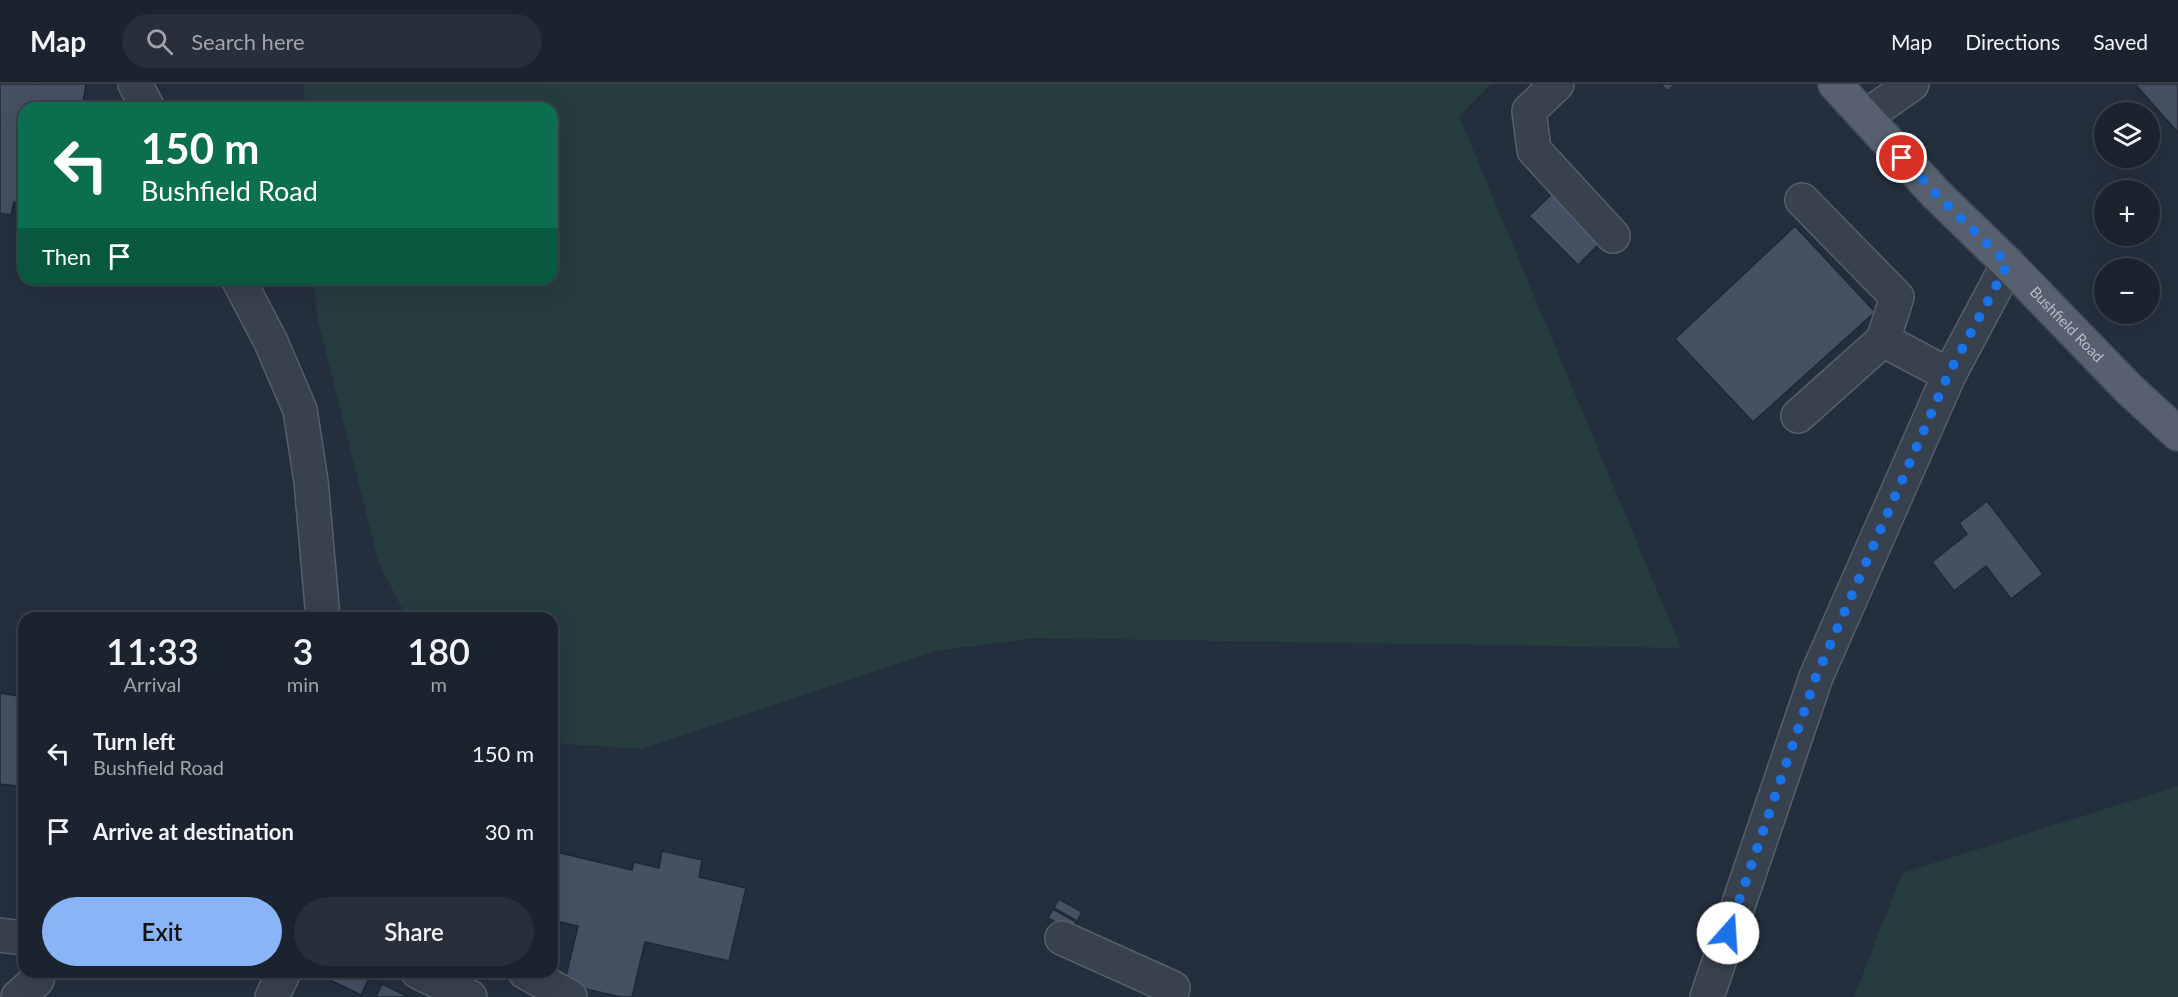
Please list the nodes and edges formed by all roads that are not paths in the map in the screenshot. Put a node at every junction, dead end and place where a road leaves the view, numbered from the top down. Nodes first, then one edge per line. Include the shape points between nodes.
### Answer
1 (135, 84) edge
2 (1557, 84) edge
3 (1835, 84) edge
4 (1912, 84) edge
5 (145, 102) edge
6 (1865, 117) junction
7 (1802, 200) dead end
8 (1613, 236) dead end
9 (2008, 264) junction
10 (241, 285) edge
11 (1883, 340) junction
12 (1948, 375) junction
13 (1798, 416) dead end
14 (2178, 434) edge
15 (322, 612) edge
16 (0, 935) edge
17 (18, 937) edge
18 (1062, 938) dead end
19 (38, 978) edge
20 (281, 978) edge
21 (430, 978) edge
22 (536, 978) edge
23 (18, 997) edge
24 (272, 997) edge
25 (470, 997) edge
26 (570, 997) edge
27 (1170, 997) edge
28 (1707, 997) edge

1 - 5 street
2 - 8 street via 1529,111 1534,150
3 - 6 main road, Bushfield Road
4 - 6 street
6 - 9 main road, Bushfield Road
7 - 11 street via 1897,297
9 - 12 street
9 - 14 main road, Bushfield Road
10 - 15 street via 300,410 311,481
11 - 12 street
11 - 13 street
12 - 28 street via 1816,677
16 - 17 street
18 - 27 street via 1173,988
19 - 23 street
20 - 24 street
21 - 25 street
22 - 26 street

